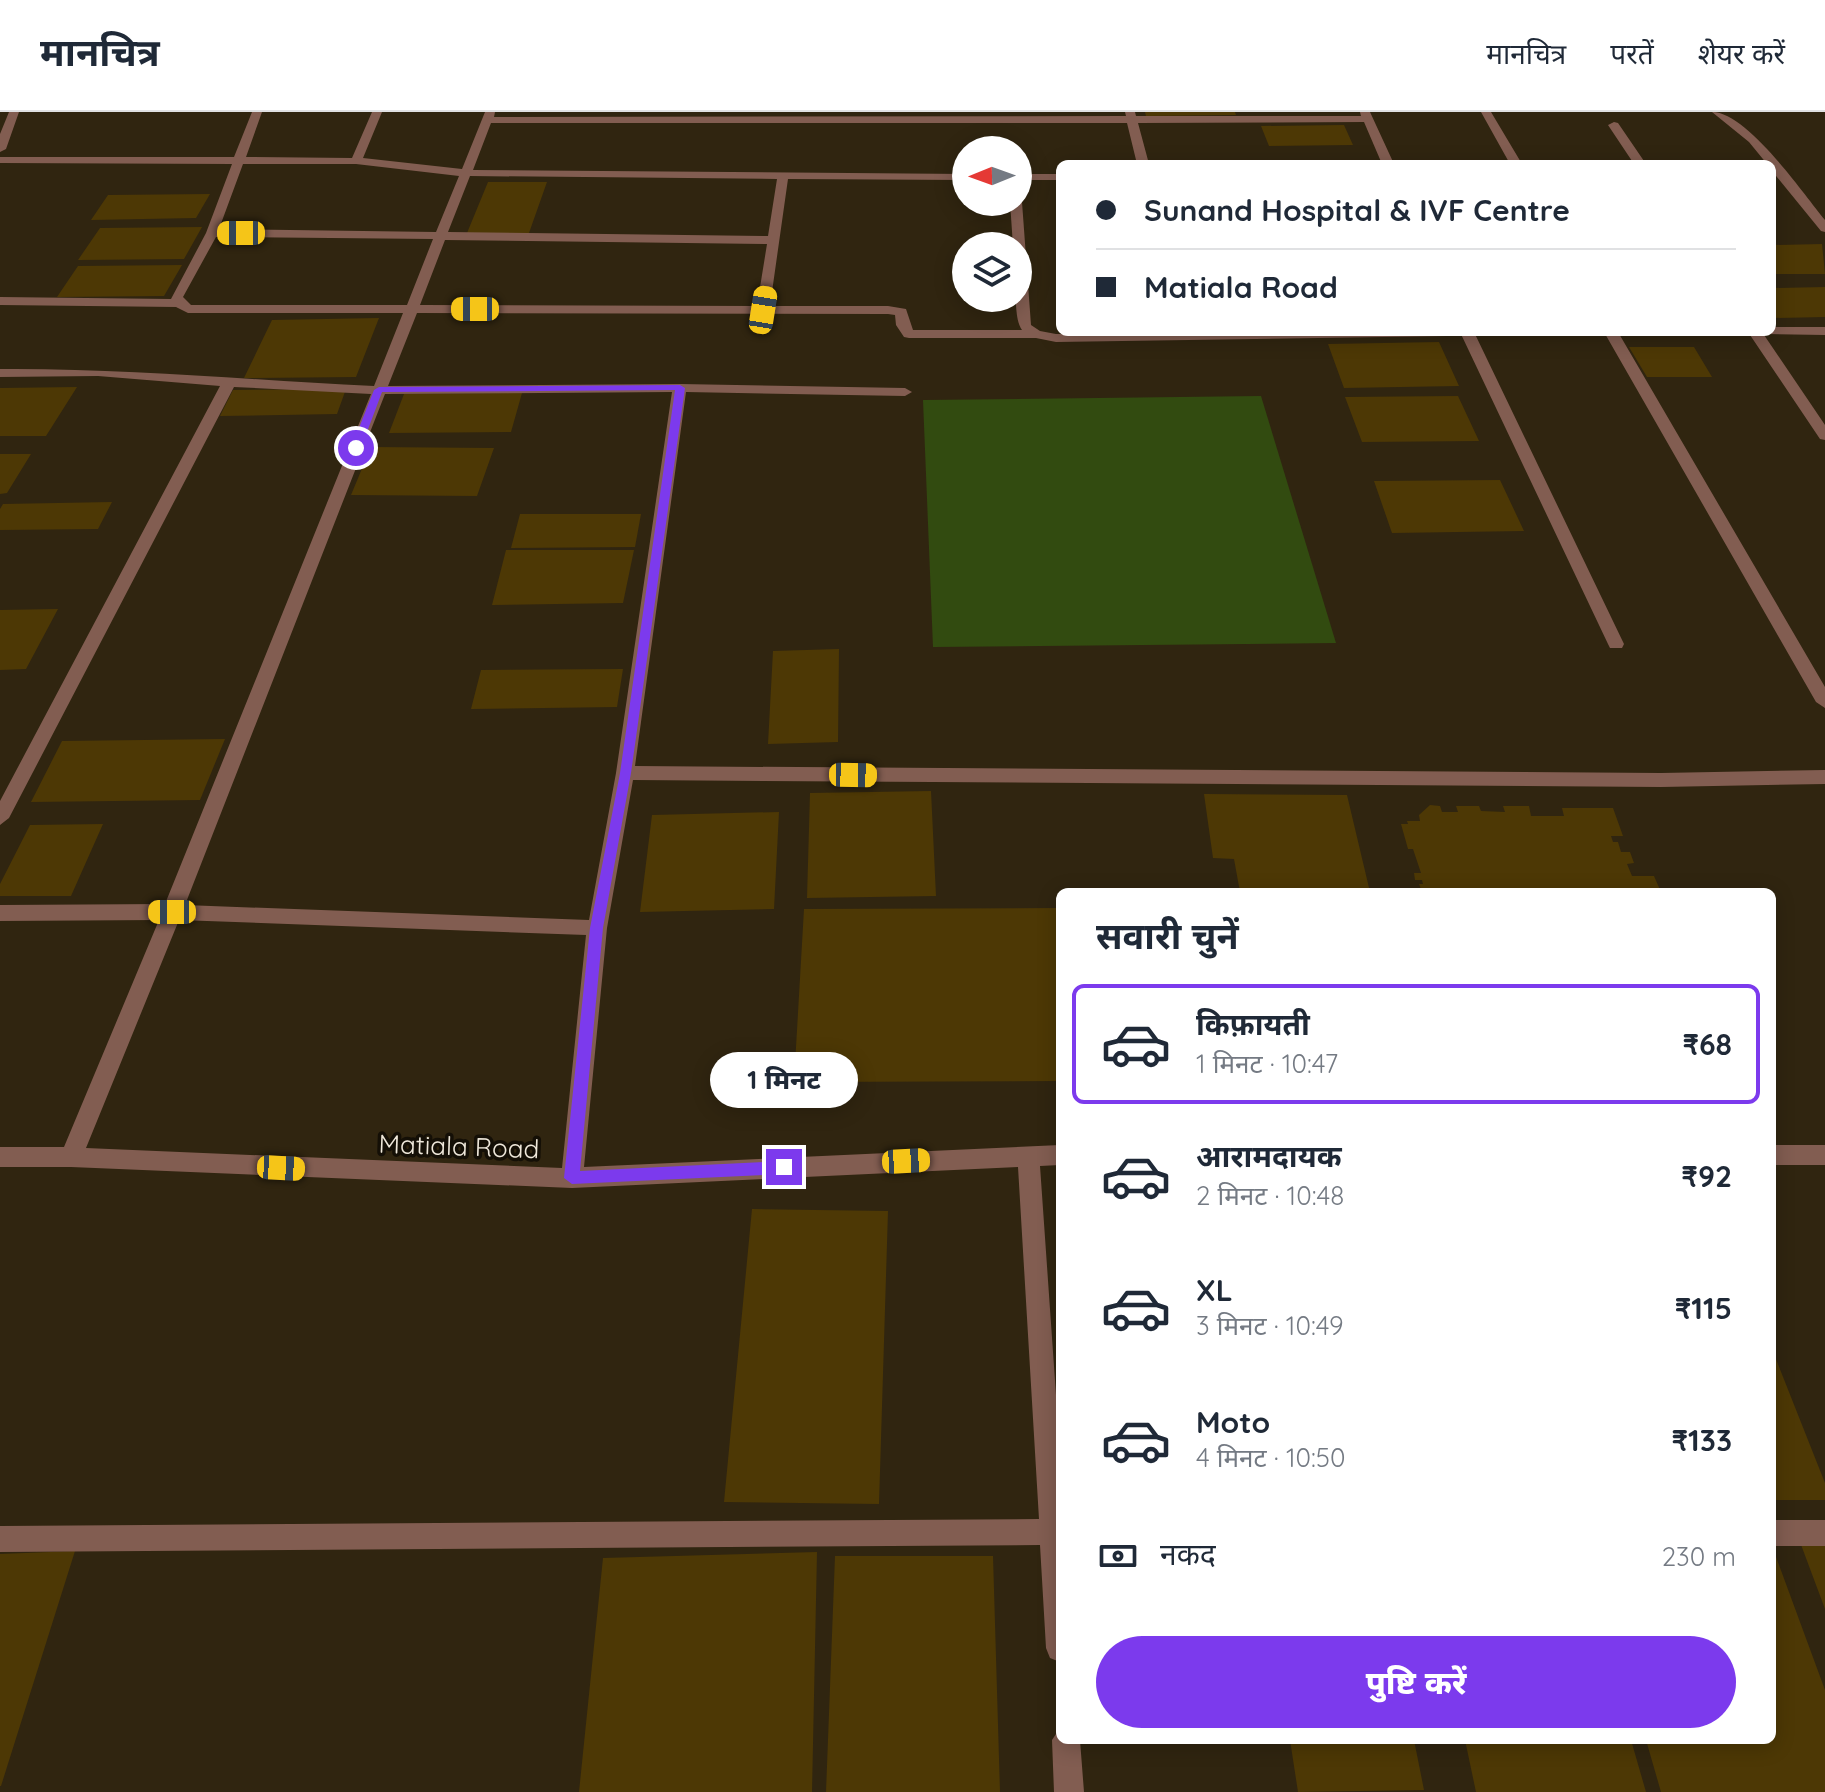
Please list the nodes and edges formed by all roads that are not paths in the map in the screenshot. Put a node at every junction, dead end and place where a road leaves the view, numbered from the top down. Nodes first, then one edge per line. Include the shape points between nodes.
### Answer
1 (14, 112) edge
2 (257, 112) edge
3 (377, 112) edge
4 (1486, 112) edge
5 (1717, 112) edge
6 (1016, 115) edge
7 (1131, 115) edge
8 (1366, 115) edge
9 (489, 116) edge
10 (1614, 125) dead end
11 (0, 149) edge
12 (0, 160) edge
13 (239, 160) junction
14 (1142, 160) edge
15 (1386, 160) edge
16 (1514, 160) edge
17 (1637, 160) edge
18 (1769, 160) edge
19 (356, 161) junction
20 (1776, 168) edge
21 (466, 173) junction
22 (783, 177) junction
23 (952, 177) edge
24 (1032, 177) edge
25 (1056, 177) edge
26 (1017, 216) edge
27 (1825, 228) edge
28 (212, 233) junction
29 (441, 236) junction
30 (774, 240) junction
31 (0, 301) edge
32 (179, 303) junction
33 (411, 308) junction
34 (763, 310) junction
35 (1776, 331) edge
36 (1825, 331) edge
37 (1036, 334) junction
38 (1122, 336) edge
39 (1469, 336) edge
40 (1613, 336) edge
41 (1758, 336) edge
42 (0, 373) edge
43 (229, 383) junction
44 (680, 388) junction
45 (379, 390) junction
46 (905, 392) dead end
47 (1825, 436) edge
48 (1616, 644) dead end
49 (1825, 702) edge
50 (625, 773) junction
51 (1825, 777) edge
52 (0, 818) edge
53 (172, 912) junction
54 (0, 913) edge
55 (597, 928) junction
56 (1028, 1155) junction
57 (1056, 1155) edge
58 (1776, 1155) edge
59 (1825, 1155) edge
60 (0, 1157) edge
61 (71, 1157) junction
62 (572, 1178) junction
63 (1056, 1532) edge
64 (1776, 1533) edge
65 (1825, 1533) edge
66 (0, 1539) edge
67 (1066, 1744) edge
68 (1069, 1792) edge

1 - 11 street
2 - 13 street
3 - 19 street
4 - 16 street
5 - 18 street
6 - 7 street
6 - 9 street
7 - 8 street
7 - 14 street
8 - 15 street
9 - 21 street
10 - 17 street
12 - 13 street
13 - 19 street
13 - 28 street
19 - 21 street
20 - 27 street
21 - 22 street
21 - 29 street
22 - 23 street
22 - 30 street
24 - 25 street
26 - 37 street via 1025,326
28 - 29 street
28 - 32 street via 177,297
29 - 30 street
29 - 33 street
30 - 34 street
31 - 32 street
32 - 33 street via 200,310
33 - 34 street
33 - 45 street
34 - 37 street via 901,312 909,334
35 - 36 street
37 - 38 street
39 - 48 street
40 - 49 street
41 - 47 street
42 - 43 street via 98,372
43 - 45 street
43 - 52 street
44 - 45 street
44 - 46 street
44 - 50 street
45 - 53 street
50 - 51 street
50 - 55 street
53 - 54 street
53 - 55 street
53 - 61 street
55 - 62 street
56 - 57 street, Matiala Road
56 - 62 street, Matiala Road
56 - 63 street
58 - 59 street
60 - 61 street, Matiala Road
61 - 62 street, Matiala Road
63 - 66 street
64 - 65 street
67 - 68 street

